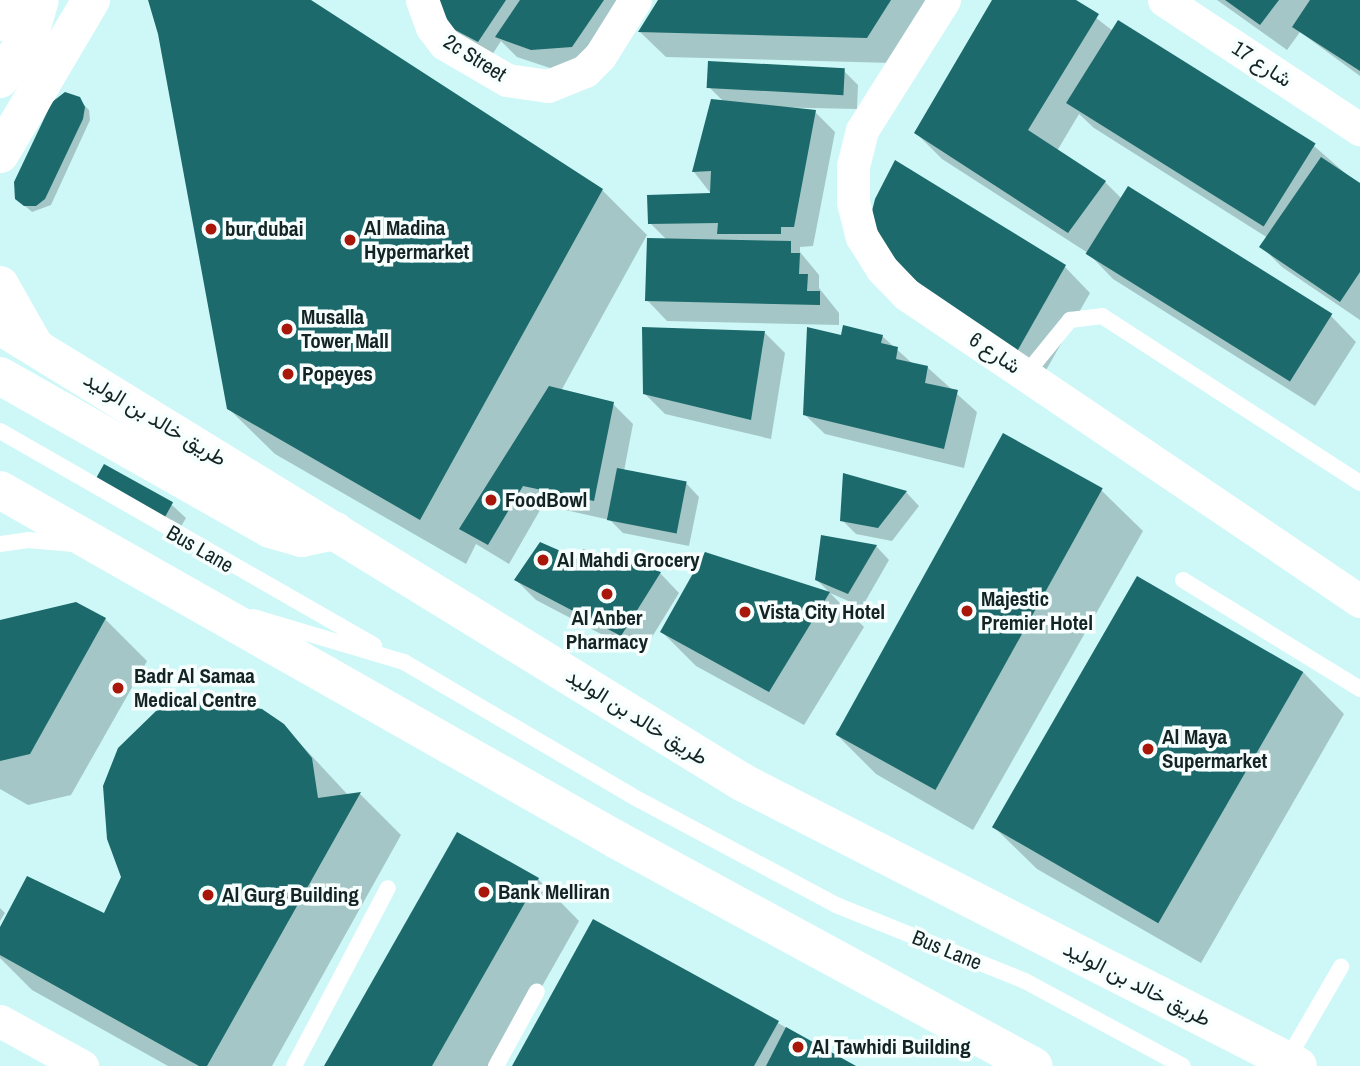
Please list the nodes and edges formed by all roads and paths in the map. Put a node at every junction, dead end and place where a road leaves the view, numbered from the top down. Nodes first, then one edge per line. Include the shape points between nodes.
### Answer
1 (16, 0) edge
2 (40, 0) edge
3 (91, 0) edge
4 (422, 0) edge
5 (635, 0) edge
6 (944, 0) edge
7 (1164, 0) edge
8 (0, 22) edge
9 (0, 79) edge
10 (1360, 129) edge
11 (0, 154) edge
12 (0, 285) edge
13 (0, 326) edge
14 (36, 347) junction
15 (1026, 374) junction
16 (0, 376) edge
17 (0, 431) edge
18 (1360, 483) edge
19 (0, 490) edge
20 (335, 531) junction
21 (0, 544) edge
22 (109, 548) junction
23 (1183, 580) dead end
24 (1360, 601) edge
25 (204, 602) junction
26 (404, 662) junction
27 (1360, 689) edge
28 (388, 888) dead end
29 (1341, 967) dead end
30 (537, 991) dead end
31 (0, 1021) edge
32 (1292, 1063) edge
33 (82, 1066) edge
34 (294, 1066) edge
35 (496, 1066) edge
36 (1034, 1066) edge
37 (1183, 1066) edge

1 - 8 main road
2 - 9 main road via 30,34
3 - 11 main road
4 - 5 street, 2c Street via 432,27 445,44 507,80 548,86 585,71 600,57
6 - 15 street, شارع 6 via 862,130 853,165 853,202 862,237 881,268 906,294
7 - 10 street, شارع 17
12 - 14 main road
13 - 14 main road, طريق خالد بن الوليد
14 - 20 main road, طريق خالد بن الوليد
15 - 18 lane via 1061,327 1080,316 1102,316
15 - 24 street, شارع 6
16 - 20 main road via 270,529 302,538
17 - 26 lane, Bus Lane
19 - 22 main road
20 - 32 main road, طريق خالد بن الوليد via 743,782
21 - 22 lane via 27,540
22 - 25 main road
23 - 27 lane
25 - 26 lane
25 - 36 main road via 617,840
26 - 37 lane, Bus Lane via 709,839 836,905 1025,981
28 - 34 lane
29 - 32 lane
30 - 35 lane
31 - 33 street

